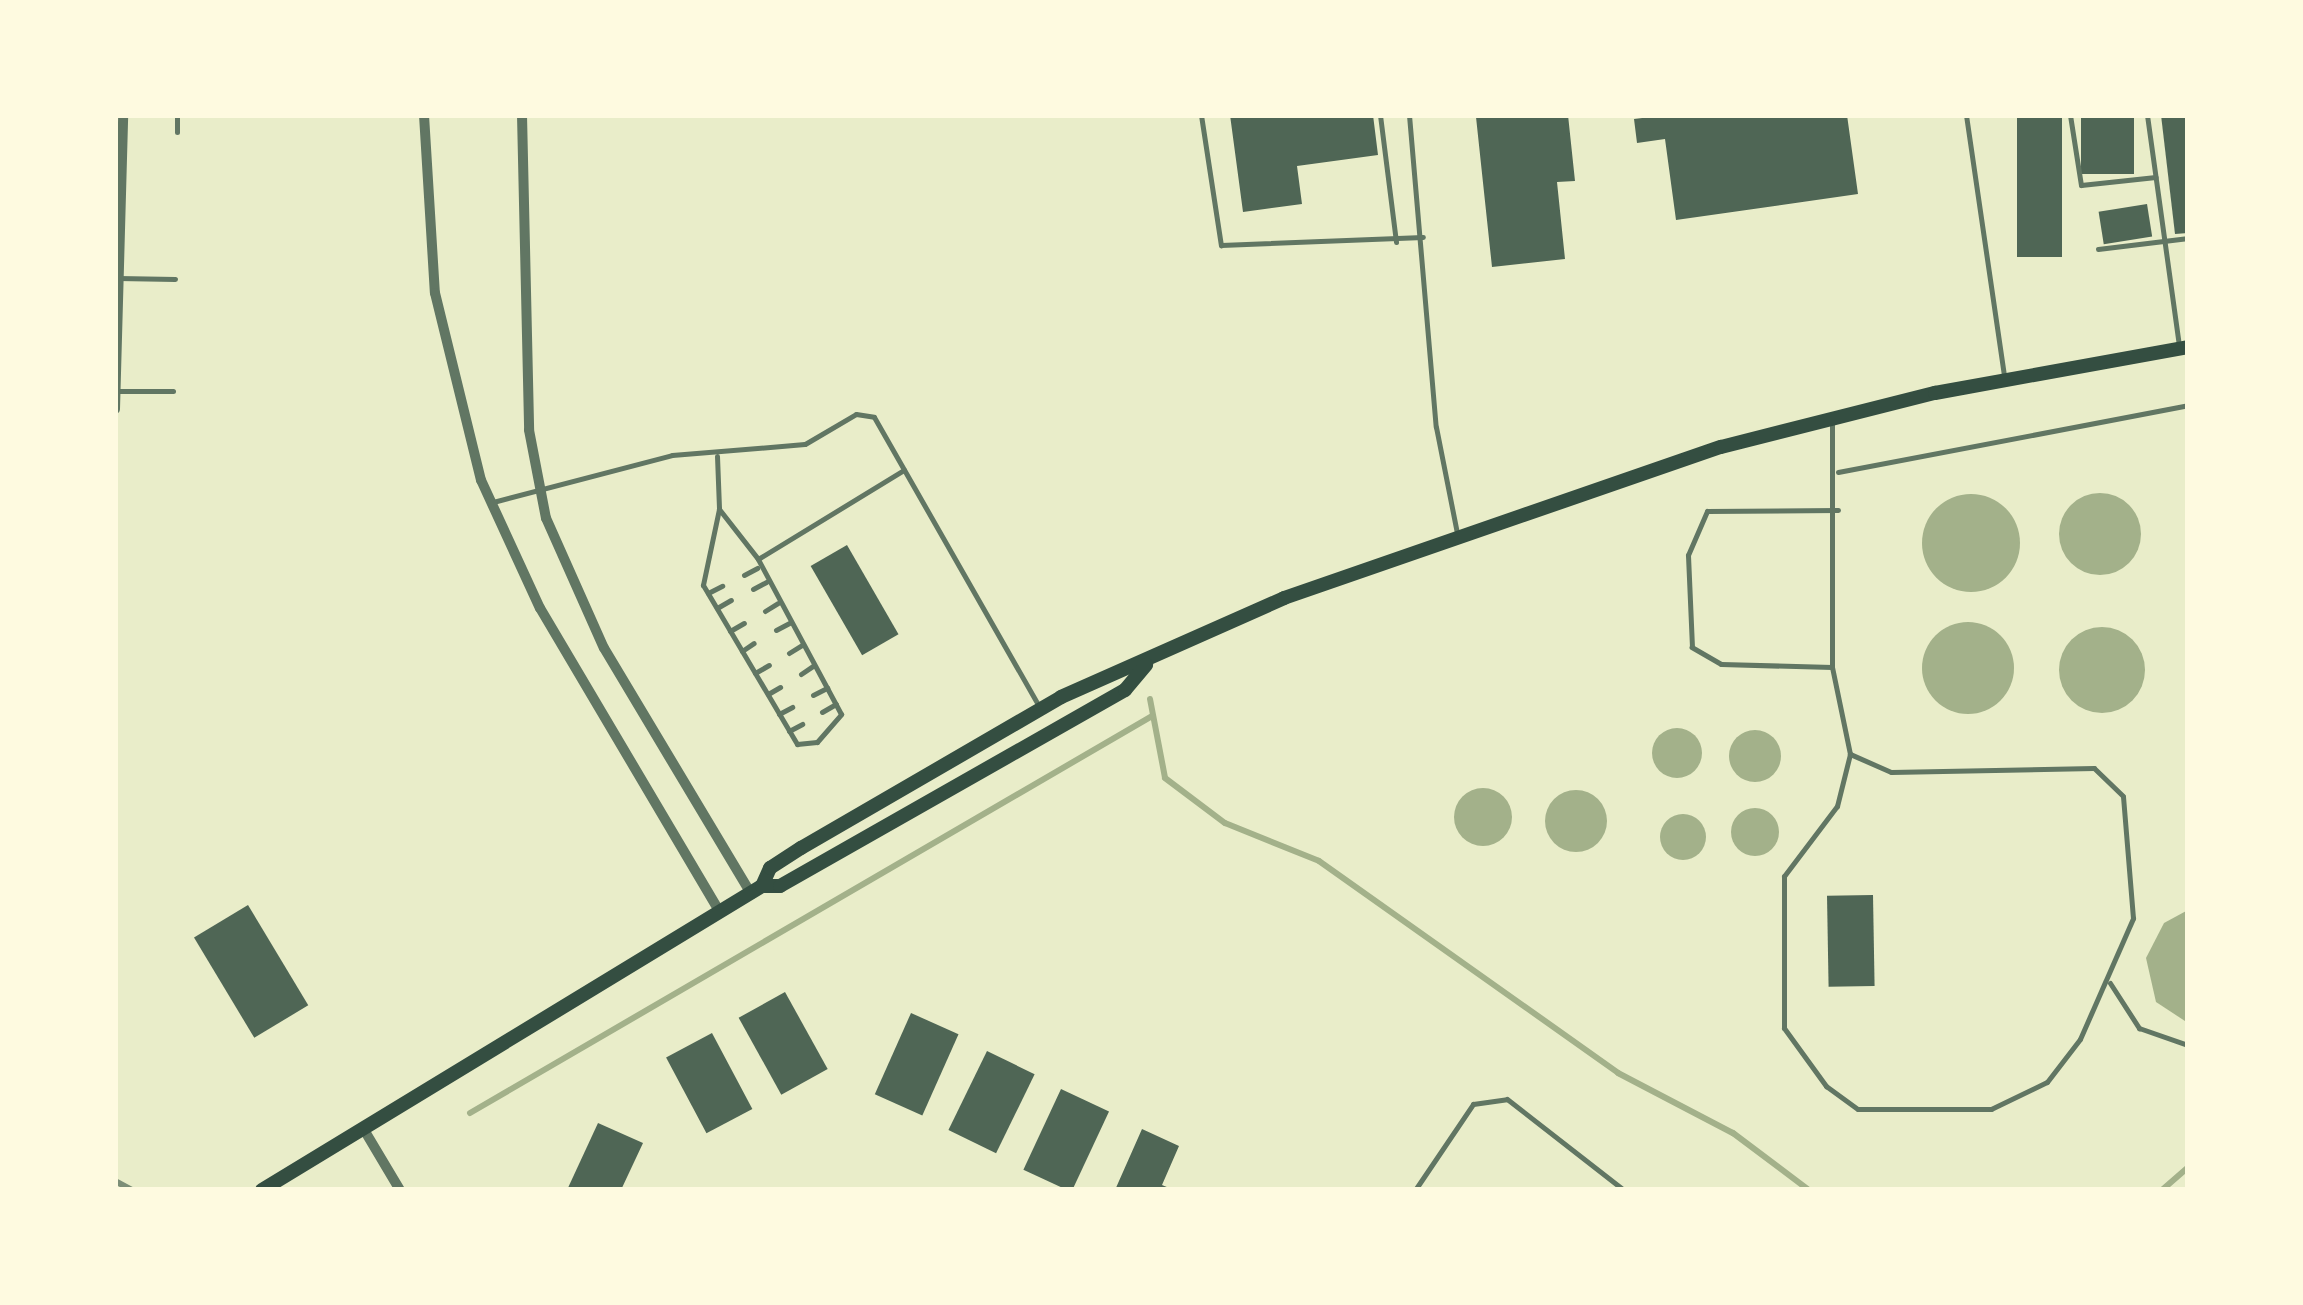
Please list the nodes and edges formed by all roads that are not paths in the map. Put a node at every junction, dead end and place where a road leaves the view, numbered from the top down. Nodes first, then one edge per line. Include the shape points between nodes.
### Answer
1 (122, 115) edge
2 (177, 115) edge
3 (424, 115) edge
4 (522, 115) edge
5 (1201, 115) edge
6 (1380, 115) edge
7 (1409, 115) edge
8 (1966, 115) edge
9 (2070, 115) edge
10 (2147, 115) edge
11 (177, 132) dead end
12 (2156, 177) junction
13 (1422, 237) junction
14 (2188, 238) edge
15 (2164, 240) junction
16 (1396, 242) junction
17 (2098, 249) dead end
18 (118, 278) edge
19 (175, 279) dead end
20 (2184, 348) edge
21 (2005, 379) junction
22 (120, 391) junction
23 (173, 391) dead end
24 (2188, 405) edge
25 (115, 409) edge
26 (1831, 418) junction
27 (717, 456) junction
28 (904, 470) junction
29 (1838, 472) junction
30 (539, 488) junction
31 (490, 503) junction
32 (719, 509) junction
33 (1838, 510) junction
34 (1458, 536) junction
35 (758, 558) junction
36 (757, 568) junction
37 (744, 575) dead end
38 (766, 582) junction
39 (722, 586) dead end
40 (753, 589) dead end
41 (708, 594) junction
42 (732, 600) dead end
43 (778, 603) junction
44 (717, 608) junction
45 (765, 611) dead end
46 (744, 623) dead end
47 (789, 623) junction
48 (776, 630) dead end
49 (730, 631) junction
50 (754, 644) dead end
51 (802, 645) junction
52 (742, 651) junction
53 (789, 653) dead end
54 (768, 665) dead end
55 (1146, 665) junction
56 (814, 666) junction
57 (1832, 668) junction
58 (755, 673) junction
59 (801, 674) dead end
60 (780, 686) dead end
61 (827, 688) junction
62 (768, 694) junction
63 (813, 696) dead end
64 (836, 704) junction
65 (792, 706) dead end
66 (1040, 709) junction
67 (822, 712) dead end
68 (779, 714) junction
69 (802, 724) dead end
70 (790, 731) junction
71 (1850, 754) junction
72 (756, 890) junction
73 (720, 912) junction
74 (2109, 982) junction
75 (2188, 1045) edge
76 (363, 1128) junction
77 (262, 1190) edge
78 (400, 1190) edge
79 (1415, 1190) edge
80 (1624, 1190) edge

1 - 18 street
2 - 11 lane
3 - 31 street via 443,345
4 - 30 street via 526,381
5 - 16 lane via 1221,245 1353,233
6 - 16 lane
7 - 13 lane
8 - 21 lane
9 - 12 lane via 2081,185
10 - 12 lane
12 - 15 lane
13 - 16 lane
13 - 34 lane via 1436,427
14 - 15 lane
15 - 17 lane
15 - 20 lane
18 - 19 lane
18 - 22 street
20 - 21 main road
21 - 26 main road
22 - 23 lane
22 - 25 street
24 - 29 lane
26 - 29 lane
26 - 34 main road
27 - 28 lane via 805,444 856,414 874,416
27 - 30 lane via 672,455
27 - 32 lane
28 - 35 lane
28 - 66 lane
29 - 33 lane
30 - 31 lane
30 - 72 street via 604,648
31 - 73 street via 540,608
32 - 35 lane
32 - 41 lane via 702,557
33 - 57 lane
33 - 57 lane via 1708,510 1688,554 1692,647 1721,664
34 - 55 main road via 1284,598
35 - 36 lane
36 - 37 lane
36 - 38 lane
38 - 40 lane
38 - 43 lane
39 - 41 lane
41 - 44 lane
42 - 44 lane
43 - 45 lane
43 - 47 lane
44 - 49 lane
46 - 49 lane
47 - 48 lane
47 - 51 lane
49 - 52 lane
50 - 52 lane
51 - 53 lane
51 - 56 lane
52 - 58 lane
54 - 58 lane
55 - 66 main road via 1115,668
55 - 72 main road via 1125,690 780,886
56 - 59 lane
56 - 61 lane
57 - 71 lane
58 - 62 lane
60 - 62 lane
61 - 63 lane
61 - 64 lane
62 - 68 lane
64 - 67 lane
64 - 70 lane via 837,728 817,742 798,744
65 - 68 lane
66 - 72 main road via 801,848 770,868
68 - 70 lane
69 - 70 lane
71 - 74 lane via 1890,772 2094,768 2123,796 2130,842 2133,918
71 - 74 lane via 1837,806 1784,876 1780,924 1784,1028 1826,1086 1858,1109 1991,1109 2047,1082
72 - 73 main road
73 - 76 main road
74 - 75 lane via 2140,1028
76 - 77 main road
76 - 78 street
79 - 80 lane via 1473,1104 1507,1098

